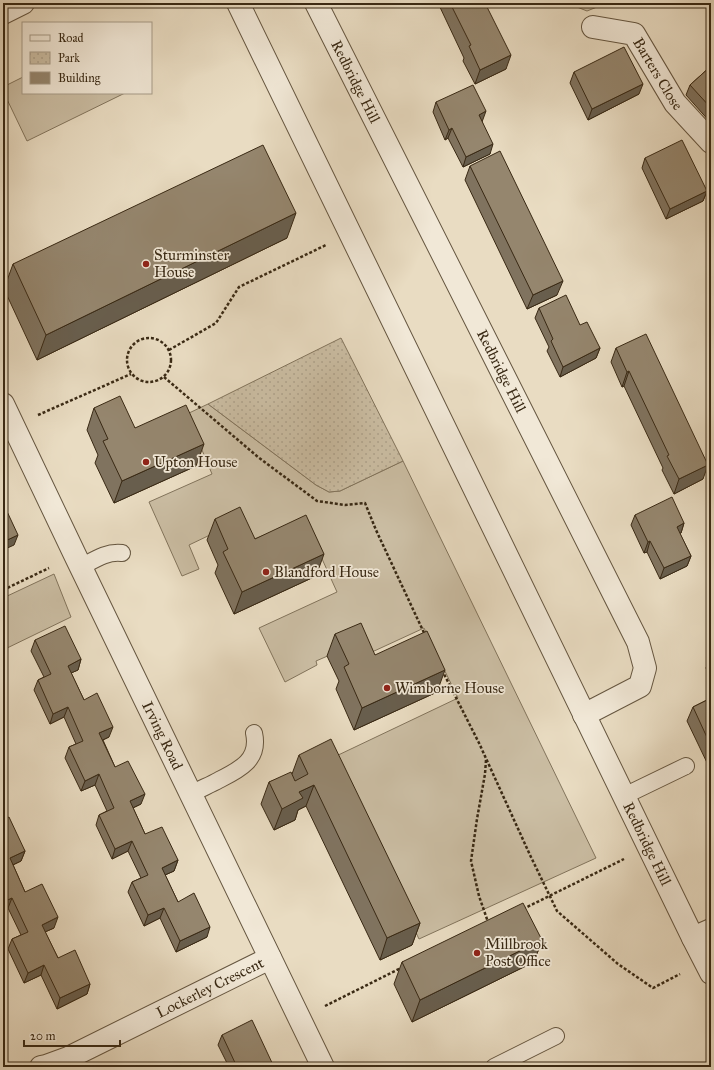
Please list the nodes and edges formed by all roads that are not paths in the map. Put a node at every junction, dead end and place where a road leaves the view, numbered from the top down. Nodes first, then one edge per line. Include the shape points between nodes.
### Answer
1 (23, 3) edge
2 (238, 3) edge
3 (316, 3) edge
4 (3, 13) edge
5 (593, 27) dead end
6 (711, 142) edge
7 (3, 404) edge
8 (122, 553) dead end
9 (78, 561) junction
10 (584, 715) junction
11 (254, 733) dead end
12 (686, 766) dead end
13 (191, 794) junction
14 (624, 796) junction
15 (702, 934) edge
16 (270, 958) junction
17 (708, 968) edge
18 (556, 1036) dead end
19 (41, 1067) edge
20 (323, 1067) edge
21 (494, 1067) edge

1 - 4 street
2 - 10 street, Redbridge Hill
3 - 10 street, Redbridge Hill via 638,642 645,668 640,686
5 - 6 street, Barters Close via 634,34 675,103
7 - 9 street, Irving Road
8 - 9 lane
9 - 13 street, Irving Road
10 - 14 street, Redbridge Hill
11 - 13 lane via 256,742 250,760 234,772
12 - 14 lane
13 - 16 street, Irving Road
14 - 15 street, Redbridge Hill via 649,847
15 - 17 street, Redbridge Hill
16 - 19 street, Lockerley Crescent via 68,1058
16 - 20 street, Irving Road
18 - 21 lane

